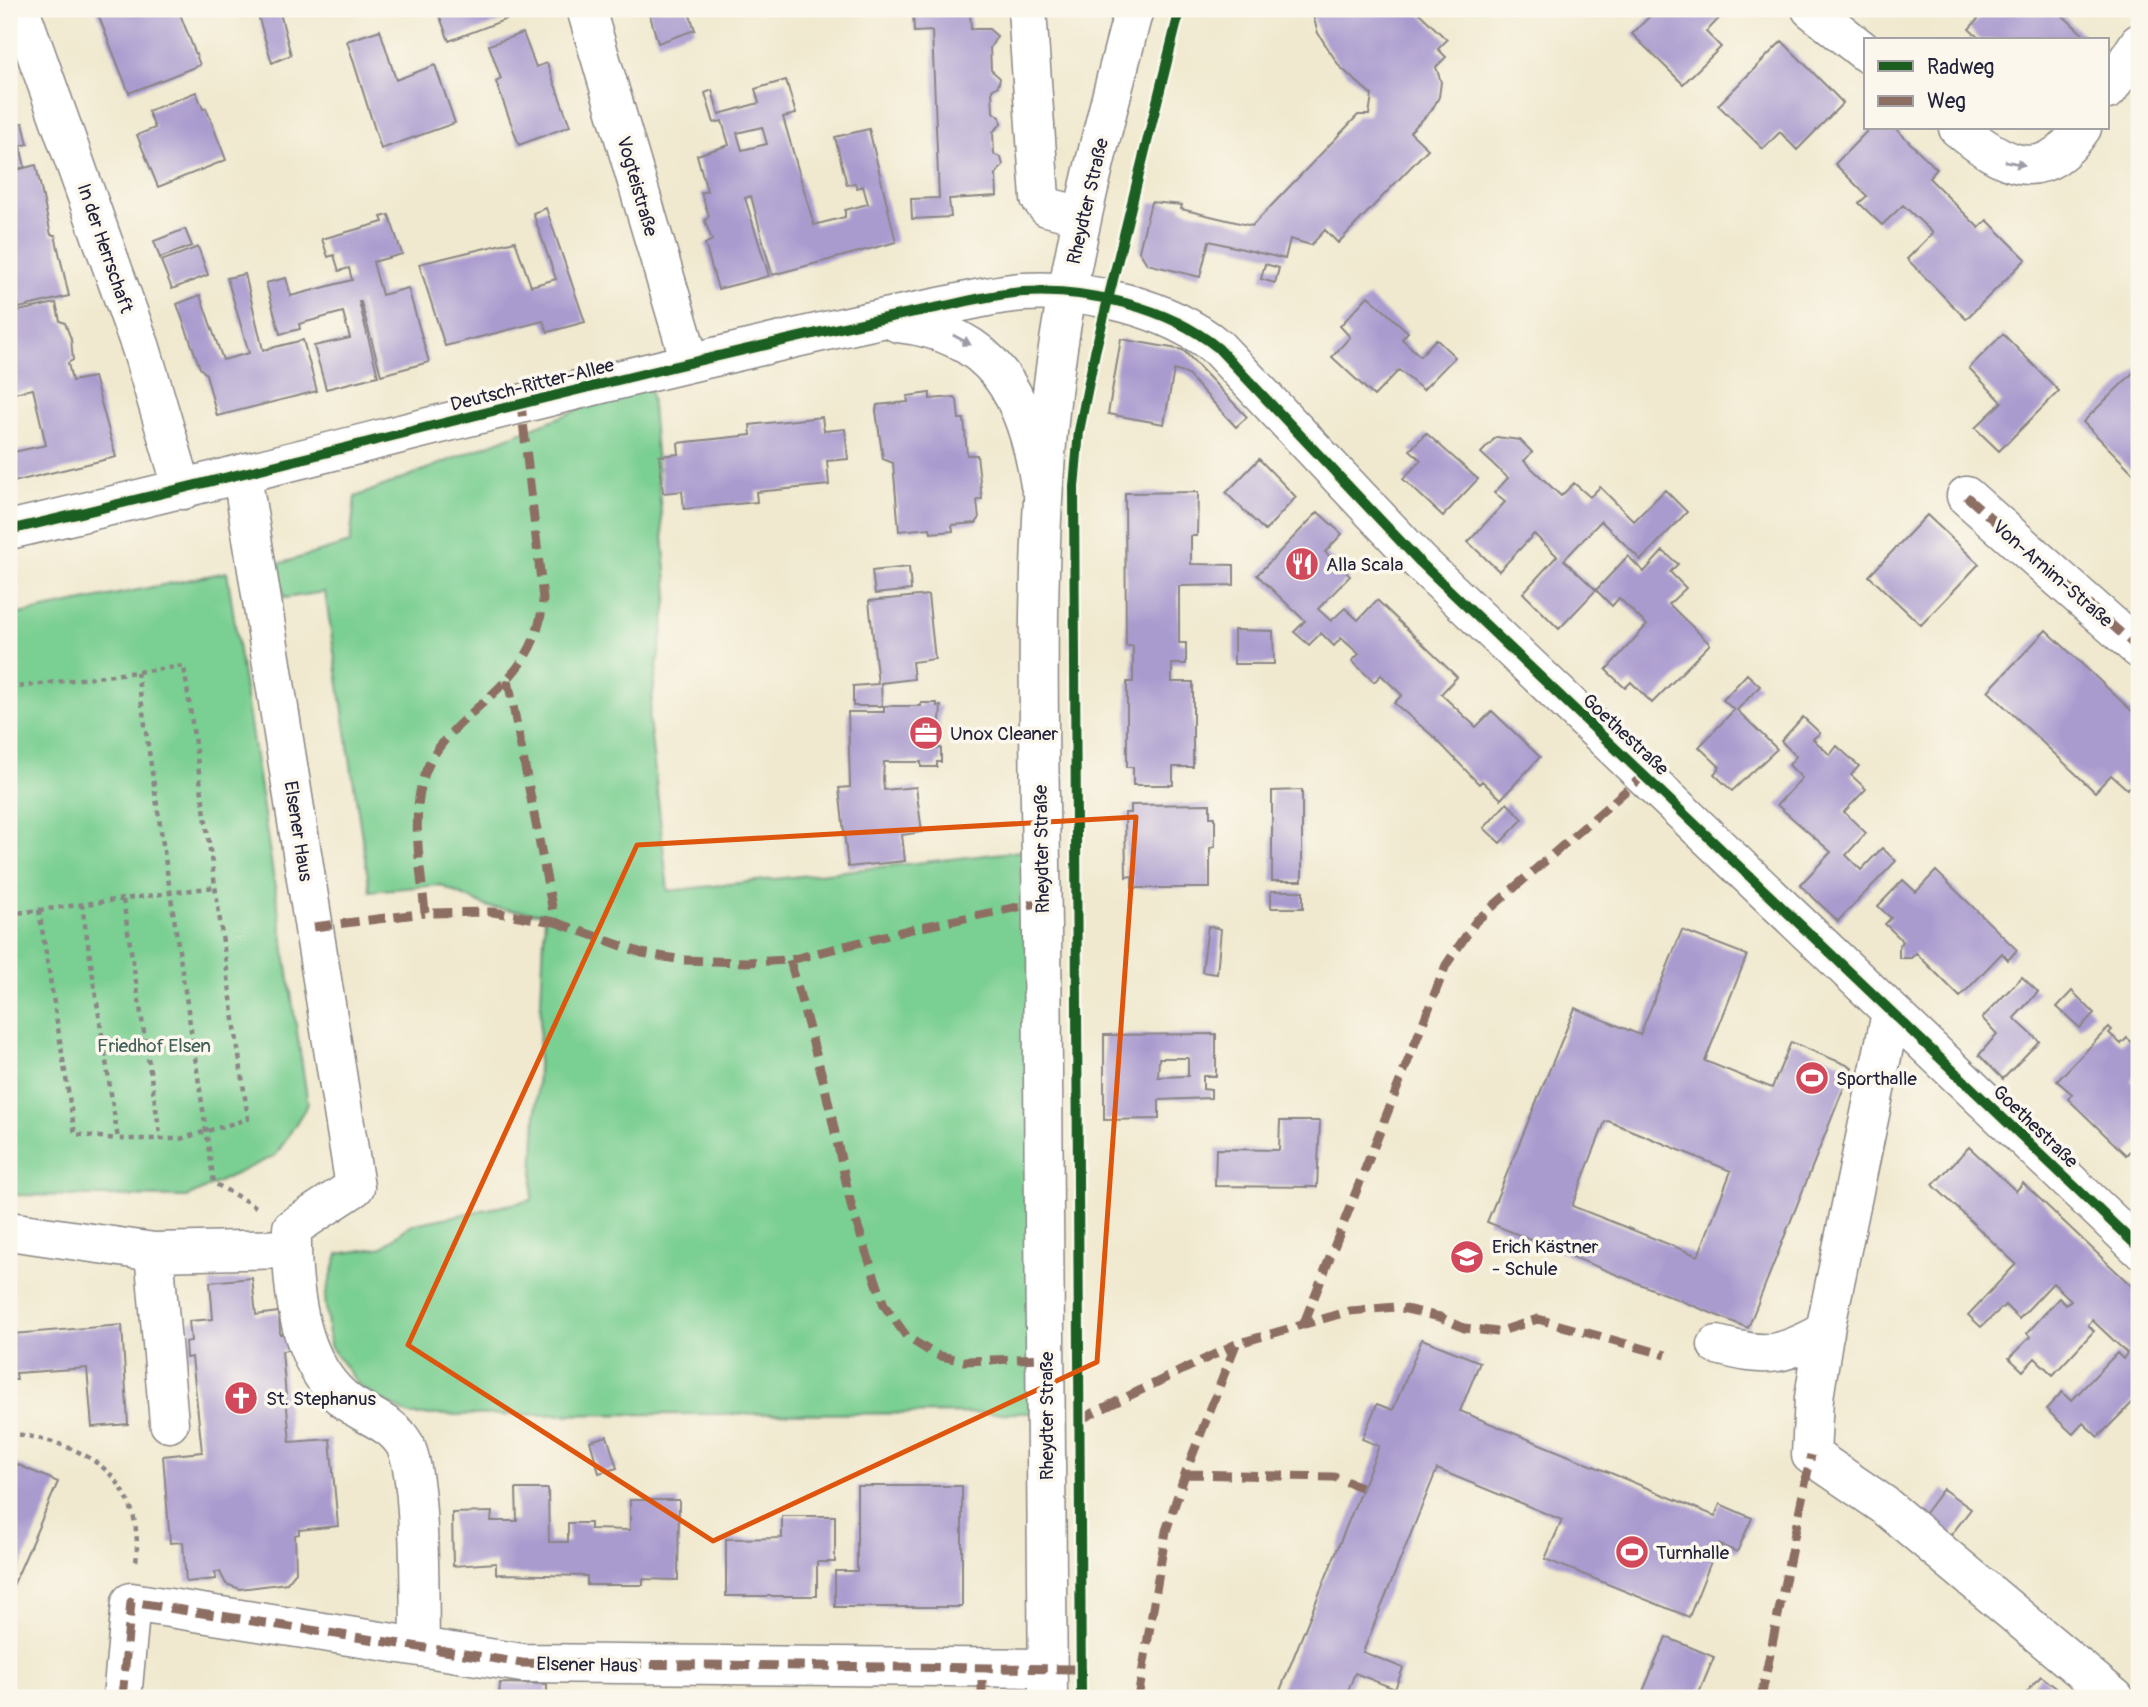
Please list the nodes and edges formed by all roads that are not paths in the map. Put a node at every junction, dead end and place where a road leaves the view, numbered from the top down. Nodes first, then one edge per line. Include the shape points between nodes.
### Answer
1 (20, 9) edge
2 (586, 9) edge
3 (1027, 9) edge
4 (1134, 9) edge
5 (1811, 9) edge
6 (2139, 43) edge
7 (1864, 51) edge
8 (2110, 87) edge
9 (1961, 130) edge
10 (2081, 130) edge
11 (1082, 216) junction
12 (1067, 294) junction
13 (872, 320) junction
14 (690, 362) junction
15 (242, 475) junction
16 (183, 490) junction
17 (1966, 496) dead end
18 (1043, 509) junction
19 (9, 530) edge
20 (2139, 649) edge
21 (1891, 1013) junction
22 (9, 1231) edge
23 (292, 1239) junction
24 (2139, 1248) edge
25 (154, 1251) junction
26 (1825, 1332) junction
27 (1717, 1345) dead end
28 (169, 1423) dead end
29 (420, 1647) junction
30 (1048, 1683) edge
31 (122, 1698) edge
32 (2115, 1698) edge

1 - 16 street, In der Herrschaft via 132,323
2 - 14 street, Vogteistraße
3 - 11 street via 1040,198 1047,207
4 - 11 street, Rheydter Straße
5 - 7 street
6 - 8 street
9 -> 10 street via 1996,156 2023,166 2052,159
11 - 12 street, Rheydter Straße
12 - 13 street, Deutsch-Ritter-Allee via 1022,292
12 - 18 street, Rheydter Straße via 1051,399
12 - 21 street, Goethestraße via 1162,314 1218,348 1420,562
13 - 14 street, Deutsch-Ritter-Allee
13 -> 18 street, Deutsch-Ritter-Allee via 946,331 987,359 1024,420
14 - 15 street, Deutsch-Ritter-Allee
15 - 16 street, Deutsch-Ritter-Allee
15 - 23 street, Elsener Haus via 355,1187
16 - 19 street, Deutsch-Ritter-Allee
17 - 20 street, Von-Arnim-Straße
18 - 30 street, Rheydter Straße via 1039,699
21 - 24 street, Goethestraße
21 - 26 street
22 - 25 street
23 - 25 street
23 - 29 street via 300,1318 324,1377 349,1403 393,1429 411,1464
25 - 28 street
26 - 27 street via 1792,1350 1758,1355
26 - 32 street via 1811,1455 1884,1505
29 - 30 street, Elsener Haus via 522,1663
29 - 31 street, Elsener Haus via 131,1602

